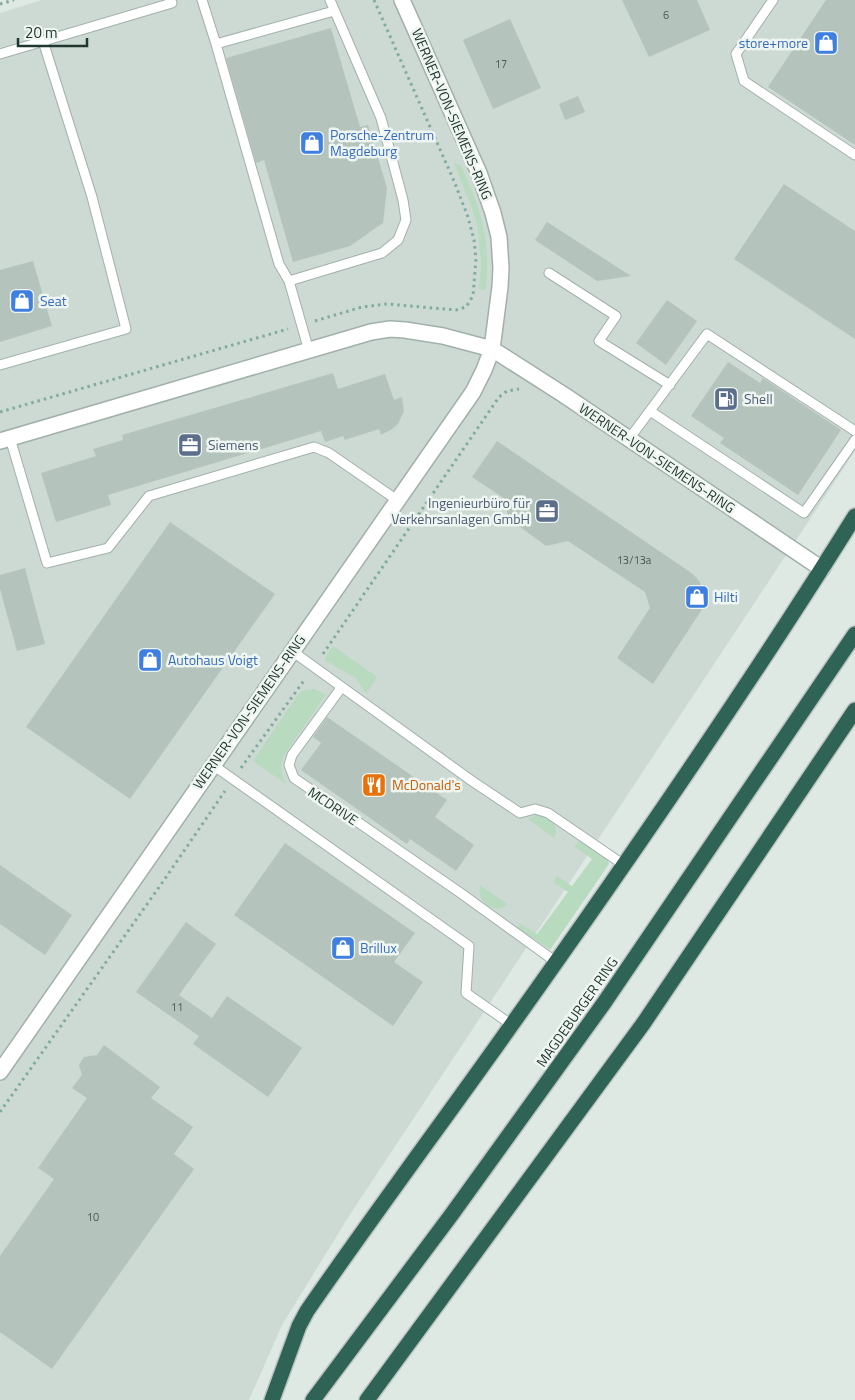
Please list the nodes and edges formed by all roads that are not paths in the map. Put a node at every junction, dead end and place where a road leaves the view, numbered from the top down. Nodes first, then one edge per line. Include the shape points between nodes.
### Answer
1 (202, 0) edge
2 (330, 0) edge
3 (402, 0) edge
4 (773, 0) edge
5 (172, 3) dead end
6 (334, 11) junction
7 (43, 41) junction
8 (216, 44) junction
9 (0, 54) edge
10 (855, 155) edge
11 (549, 273) dead end
12 (289, 281) junction
13 (492, 349) junction
14 (309, 351) junction
15 (0, 365) edge
16 (670, 385) junction
17 (650, 411) junction
18 (855, 432) edge
19 (629, 439) junction
20 (5, 440) edge
21 (855, 440) edge
22 (397, 500) junction
23 (855, 516) edge
24 (822, 569) junction
25 (855, 634) edge
26 (292, 651) junction
27 (341, 688) junction
28 (855, 710) edge
29 (212, 765) junction
30 (624, 865) junction
31 (556, 962) junction
32 (512, 1024) junction
33 (0, 1072) edge
34 (272, 1400) edge
35 (312, 1400) edge
36 (367, 1400) edge

1 - 8 lane
2 - 6 lane
3 - 13 street, WERNER-VON-SIEMENS-RING via 479,173 496,225 501,268
4 - 10 lane via 736,54 744,81
5 - 7 lane
6 - 8 lane
6 - 12 lane via 381,118 404,200 406,220 398,240 382,253
7 - 9 lane
7 - 15 lane via 92,197 126,329
8 - 12 lane via 279,264
11 - 16 lane via 616,316 599,341
12 - 14 lane
13 - 14 street, WERNER-VON-SIEMENS-RING via 443,336 390,329
13 - 19 street, WERNER-VON-SIEMENS-RING
13 - 22 street, WERNER-VON-SIEMENS-RING via 473,392
14 - 20 street, WERNER-VON-SIEMENS-RING
16 - 17 lane
16 - 18 lane via 707,334
17 - 19 lane
17 - 21 lane via 804,513
19 - 24 street, WERNER-VON-SIEMENS-RING
20 - 22 lane via 47,562 108,548 149,496 314,447 329,453
22 - 26 street, WERNER-VON-SIEMENS-RING
23 - 24 highway
24 - 30 highway
25 - 35 highway, MAGDEBURGER RING via 604,1004
26 - 27 lane
26 - 29 street, WERNER-VON-SIEMENS-RING
27 - 30 lane via 520,813 536,810 548,813
27 - 31 lane, MCDRIVE via 292,755 289,766 296,780
28 - 36 highway via 643,1024
29 - 32 lane via 469,946 466,993
29 - 33 street, WERNER-VON-SIEMENS-RING
30 - 31 highway
31 - 32 highway
32 - 34 highway via 307,1311

